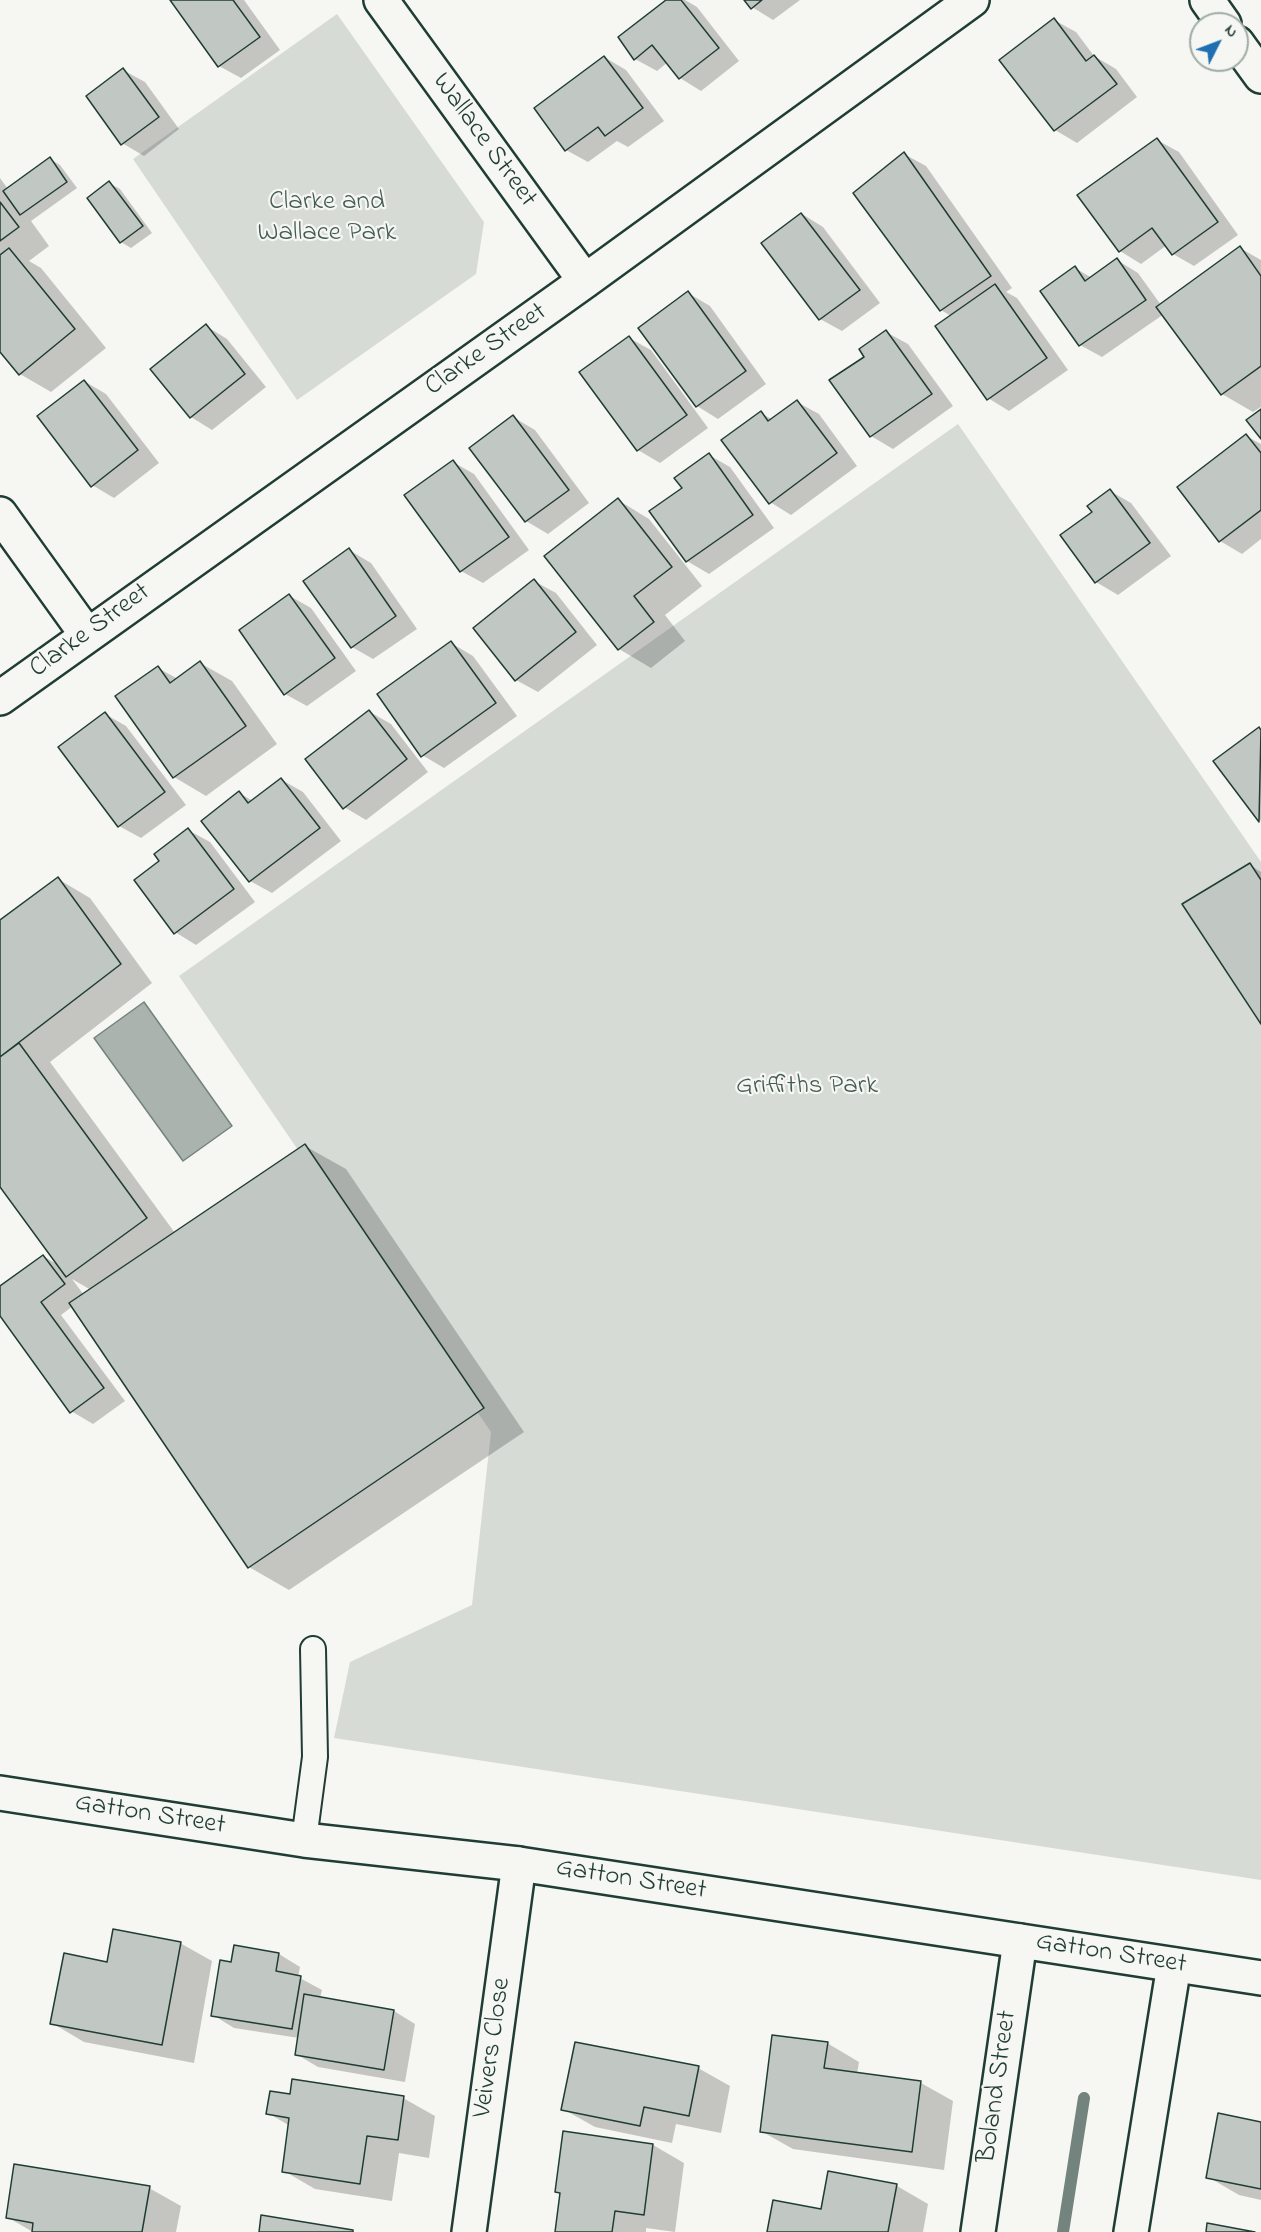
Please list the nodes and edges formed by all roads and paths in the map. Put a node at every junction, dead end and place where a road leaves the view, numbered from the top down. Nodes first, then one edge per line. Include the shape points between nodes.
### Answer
1 (381, 0) edge
2 (972, 0) edge
3 (1249, 60) edge
4 (1261, 76) edge
5 (585, 281) junction
6 (0, 514) edge
7 (87, 635) junction
8 (0, 698) edge
9 (313, 1649) dead end
10 (0, 1793) edge
11 (304, 1840) junction
12 (519, 1864) junction
13 (1020, 1941) junction
14 (1174, 1965) junction
15 (1261, 1978) edge
16 (469, 2232) edge
17 (978, 2232) edge
18 (1131, 2232) edge

1 - 5 street, Wallace Street
2 - 5 street, Clarke Street
3 - 4 street
5 - 7 street, Clarke Street
6 - 7 street
7 - 8 street, Clarke Street
9 - 11 lane via 315,1757
10 - 11 street, Gatton Street
11 - 12 street, Gatton Street
12 - 13 street, Gatton Street
12 - 16 street, Veivers Close
13 - 14 street, Gatton Street
13 - 17 street, Boland Street
14 - 15 street, Gatton Street
14 - 18 street

